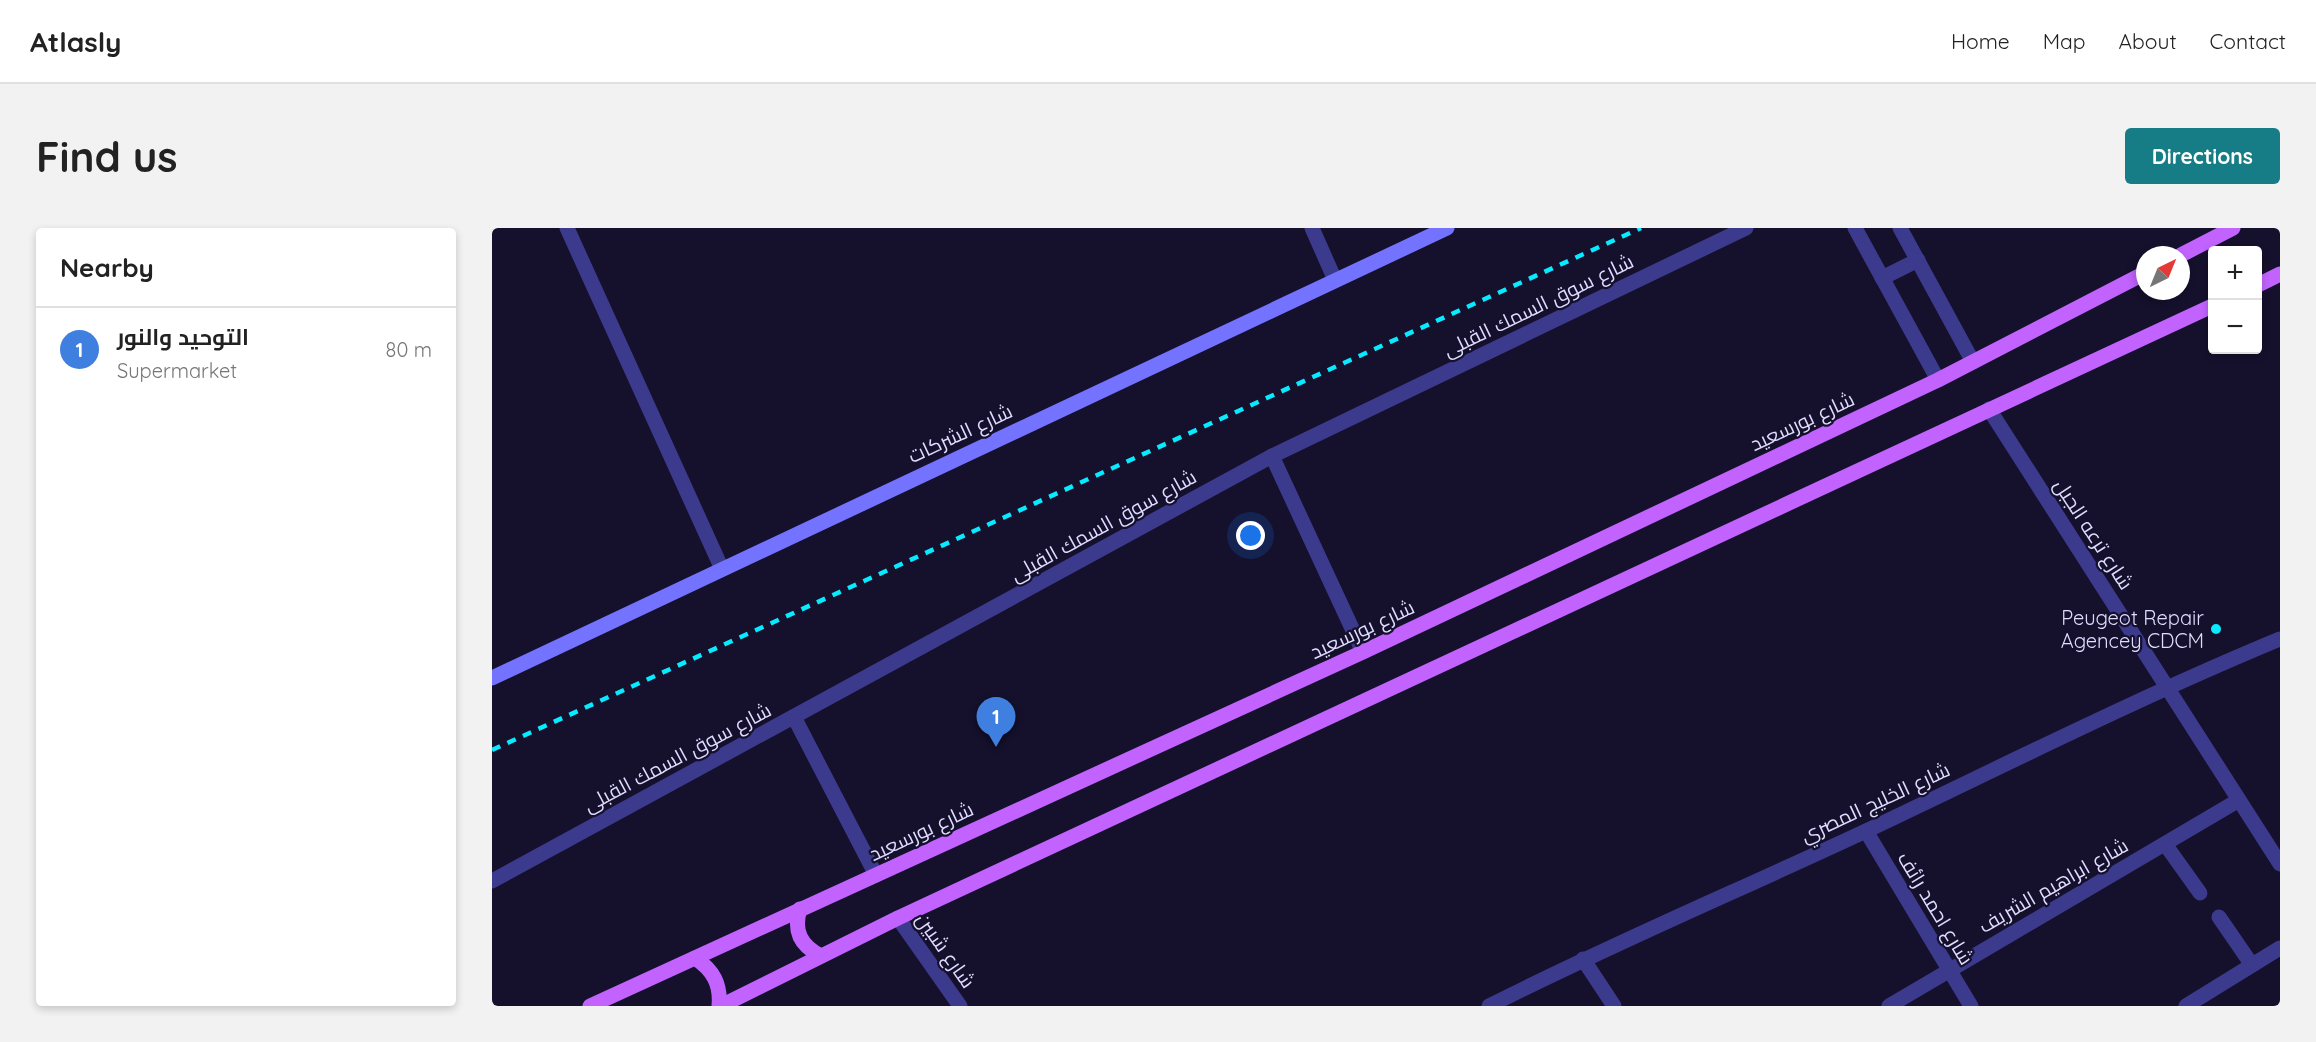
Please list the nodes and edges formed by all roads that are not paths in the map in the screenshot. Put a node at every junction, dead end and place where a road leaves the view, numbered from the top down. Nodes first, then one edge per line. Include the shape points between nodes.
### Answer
1 (567, 228) edge
2 (1312, 228) edge
3 (1447, 228) edge
4 (1746, 228) edge
5 (1855, 228) edge
6 (1900, 228) edge
7 (2233, 228) edge
8 (2190, 250) edge
9 (1918, 260) junction
10 (2280, 274) edge
11 (1882, 278) junction
12 (2136, 278) edge
13 (1335, 280) junction
14 (2262, 283) edge
15 (2208, 308) edge
16 (1973, 362) junction
17 (1938, 380) junction
18 (1989, 409) junction
19 (1272, 456) junction
20 (722, 569) junction
21 (2280, 639) edge
22 (1363, 652) junction
23 (492, 678) edge
24 (2167, 686) junction
25 (795, 717) junction
26 (2239, 800) junction
27 (1866, 831) junction
28 (2165, 844) junction
29 (2280, 864) edge
30 (876, 875) junction
31 (492, 880) edge
32 (2200, 893) dead end
33 (800, 909) junction
34 (2219, 917) dead end
35 (897, 918) junction
36 (2280, 948) edge
37 (821, 956) junction
38 (695, 958) junction
39 (1583, 959) junction
40 (2252, 965) junction
41 (1949, 970) junction
42 (590, 1006) edge
43 (720, 1006) edge
44 (960, 1006) edge
45 (1490, 1006) edge
46 (1614, 1006) edge
47 (1889, 1006) edge
48 (1971, 1006) edge
49 (2186, 1006) edge

1 - 20 street
2 - 13 street
3 - 13 main road, شارع الشركات
4 - 19 street, شارع سوق السمك القبلى
5 - 11 street
6 - 9 street
7 - 8 main road
9 - 11 street
9 - 16 street
10 - 14 main road
11 - 17 street
12 - 16 main road, شارع بورسعيد
13 - 20 main road, شارع الشركات
15 - 18 main road
16 - 17 main road, شارع بورسعيد
17 - 22 main road, شارع بورسعيد
18 - 24 street, شارع ترعه الجبل
18 - 35 main road
19 - 22 street
19 - 25 street, شارع سوق السمك القبلى
20 - 23 main road, شارع الشركات
21 - 24 street, شارع الخليج المصري
22 - 30 main road, شارع بورسعيد
24 - 26 street, شارع ترعه الجبل
24 - 27 street, شارع الخليج المصري
25 - 30 street
25 - 31 street, شارع سوق السمك القبلى
26 - 28 street, شارع ابراهيم الشريف
26 - 29 street, شارع ترعه الجبل
27 - 39 street, شارع الخليج المصري
27 - 41 street, شارع احمد رائف
28 - 32 street
28 - 41 street, شارع ابراهيم الشريف
30 - 33 main road, شارع بورسعيد
33 - 37 main road via 797,932 810,951
33 - 38 main road, شارع بورسعيد
34 - 40 street
35 - 37 main road
35 - 44 street, شارع شبين
36 - 40 street
37 - 43 main road
38 - 42 main road, شارع بورسعيد
38 - 43 main road via 713,973
39 - 45 street, شارع الخليج المصري
39 - 46 street
40 - 49 street
41 - 47 street, شارع ابراهيم الشريف
41 - 48 street, شارع احمد رائف

